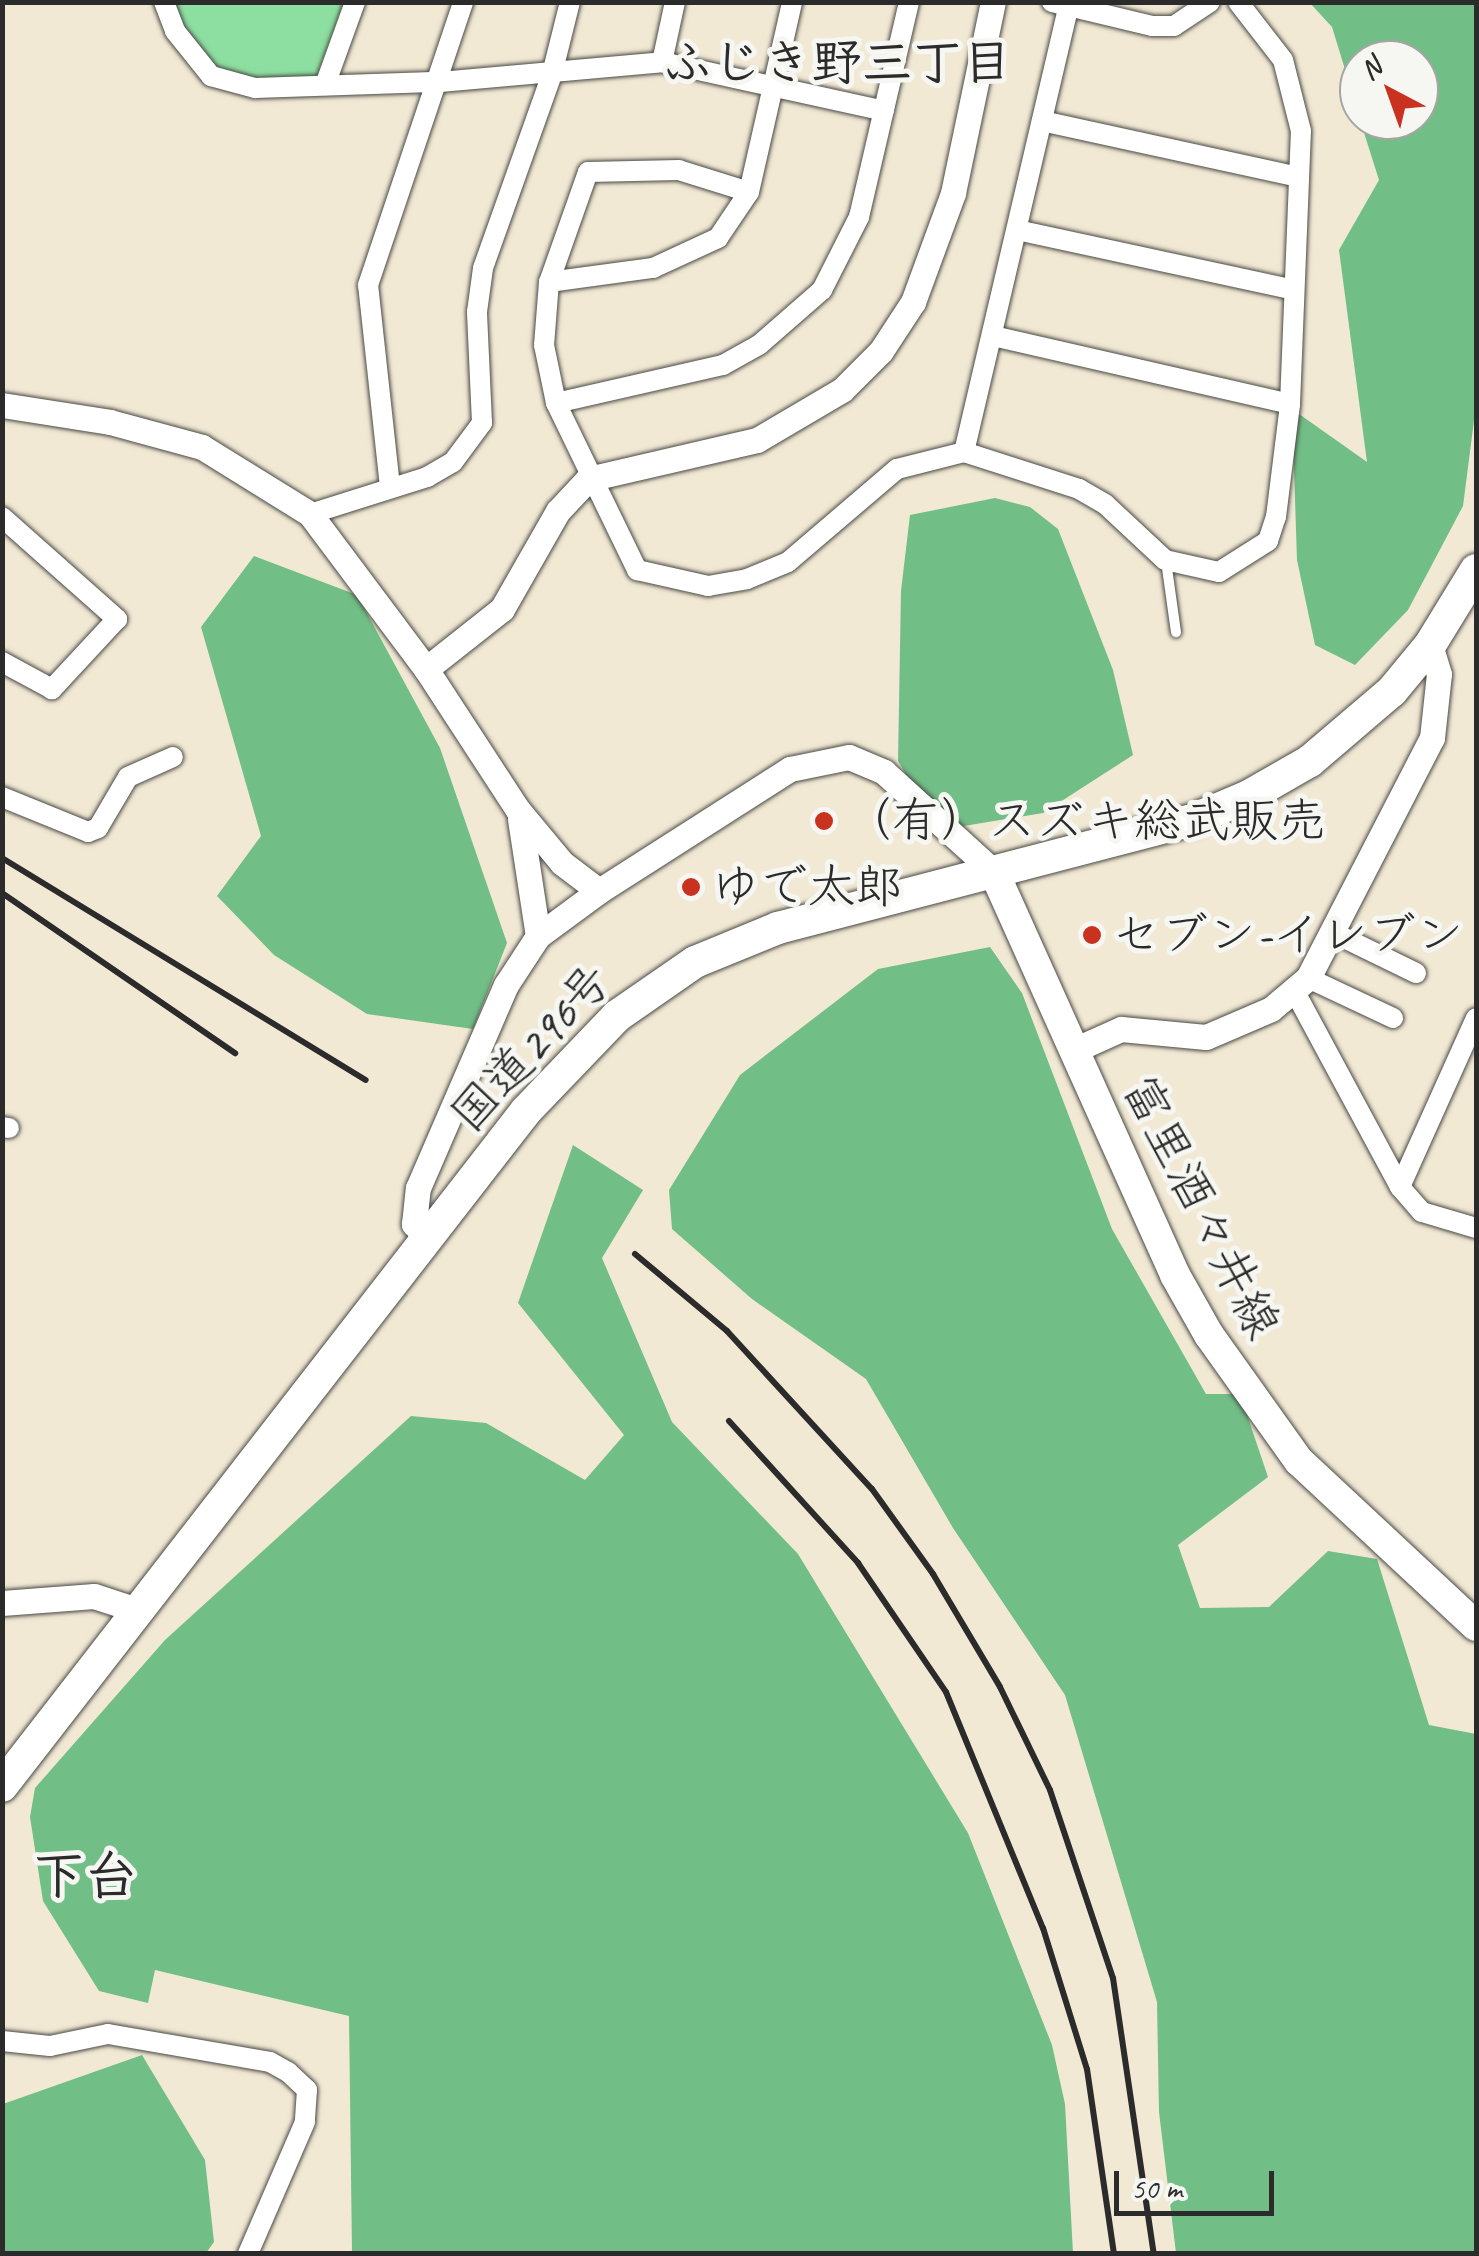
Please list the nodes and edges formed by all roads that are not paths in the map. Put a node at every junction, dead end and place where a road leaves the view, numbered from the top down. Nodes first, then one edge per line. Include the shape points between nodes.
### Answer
1 (164, 2) edge
2 (356, 2) edge
3 (462, 2) edge
4 (570, 2) edge
5 (675, 2) edge
6 (792, 2) edge
7 (909, 2) edge
8 (993, 2) edge
9 (1210, 2) edge
10 (1238, 2) edge
11 (1060, 4) edge
12 (662, 62) junction
13 (552, 74) junction
14 (440, 82) junction
15 (326, 85) junction
16 (774, 87) junction
17 (884, 111) junction
18 (1042, 122) junction
19 (1298, 177) junction
20 (748, 192) junction
21 (1018, 230) junction
22 (549, 282) junction
23 (1294, 290) junction
24 (994, 336) junction
25 (556, 403) junction
26 (1290, 404) junction
27 (2, 405) edge
28 (964, 452) junction
29 (588, 479) junction
30 (390, 487) junction
31 (310, 514) junction
32 (2, 517) edge
33 (1166, 560) junction
34 (1476, 570) edge
35 (1176, 632) dead end
36 (1430, 646) junction
37 (2, 662) edge
38 (426, 670) junction
39 (173, 757) dead end
40 (2, 796) edge
41 (518, 810) junction
42 (994, 872) junction
43 (599, 891) junction
44 (1336, 934) junction
45 (538, 936) junction
46 (1416, 972) dead end
47 (1302, 985) junction
48 (1393, 1018) dead end
49 (1476, 1018) edge
50 (1072, 1051) junction
51 (1400, 1187) junction
52 (1476, 1228) edge
53 (428, 1238) junction
54 (2, 1604) edge
55 (140, 1611) junction
56 (1476, 1626) edge
57 (2, 1786) edge
58 (2, 2041) edge
59 (248, 2254) edge

1 - 15 street via 175,31 210,76 255,88
2 - 15 street
3 - 14 street
4 - 13 street
5 - 12 street
6 - 16 street
7 - 17 street
8 - 29 street via 953,193 912,302 881,351 842,390 757,440
9 - 11 street via 1174,26
10 - 19 street via 1283,60 1296,97
11 - 18 street
12 - 13 street
12 - 16 street
13 - 14 street
13 - 30 street via 483,268 477,312 482,423 453,462
14 - 15 street
14 - 30 street via 368,285
16 - 17 street
16 - 20 street
17 - 25 street via 845,254 793,318 723,364
18 - 19 street
18 - 21 street
19 - 23 street
20 - 22 street via 718,238 686,257
20 - 22 street via 679,170 588,172
21 - 23 street
21 - 24 street
22 - 25 street via 544,345
23 - 26 street
24 - 26 street
24 - 28 street
25 - 29 street
26 - 33 street via 1268,541 1219,572
27 - 31 street via 110,422 202,447
28 - 29 street via 897,469 788,562 708,586 637,570
28 - 33 street via 1079,489
29 - 38 street via 558,512 502,609
30 - 31 street
31 - 38 street
32 - 37 street via 118,618 52,689
33 - 35 lane
34 - 36 highway, 国道296号
36 - 42 highway, 国道296号 via 1355,727 1249,796 1190,820
36 - 44 street via 1439,674 1432,738
38 - 41 street
39 - 40 street via 128,776 98,828 88,832
41 - 43 street via 562,863
41 - 45 street
42 - 43 street via 884,772 849,757 790,769
42 - 50 main road, 富里酒々井線
42 - 53 highway, 国道296号 via 778,928 654,987 561,1071
43 - 45 street
44 - 46 street
44 - 47 street
45 - 53 street via 468,1066 418,1188 412,1214
47 - 48 street
47 - 50 street via 1239,1026 1206,1037 1122,1029
47 - 51 street
49 - 51 street
50 - 56 main road, 富里酒々井線 via 1175,1276 1253,1400 1360,1524
51 - 52 street via 1422,1212
53 - 55 highway, 国道296号
54 - 55 street via 94,1596
55 - 57 highway, 国道296号
58 - 59 street via 50,2046 108,2034 270,2062 288,2072 308,2090 305,2122

